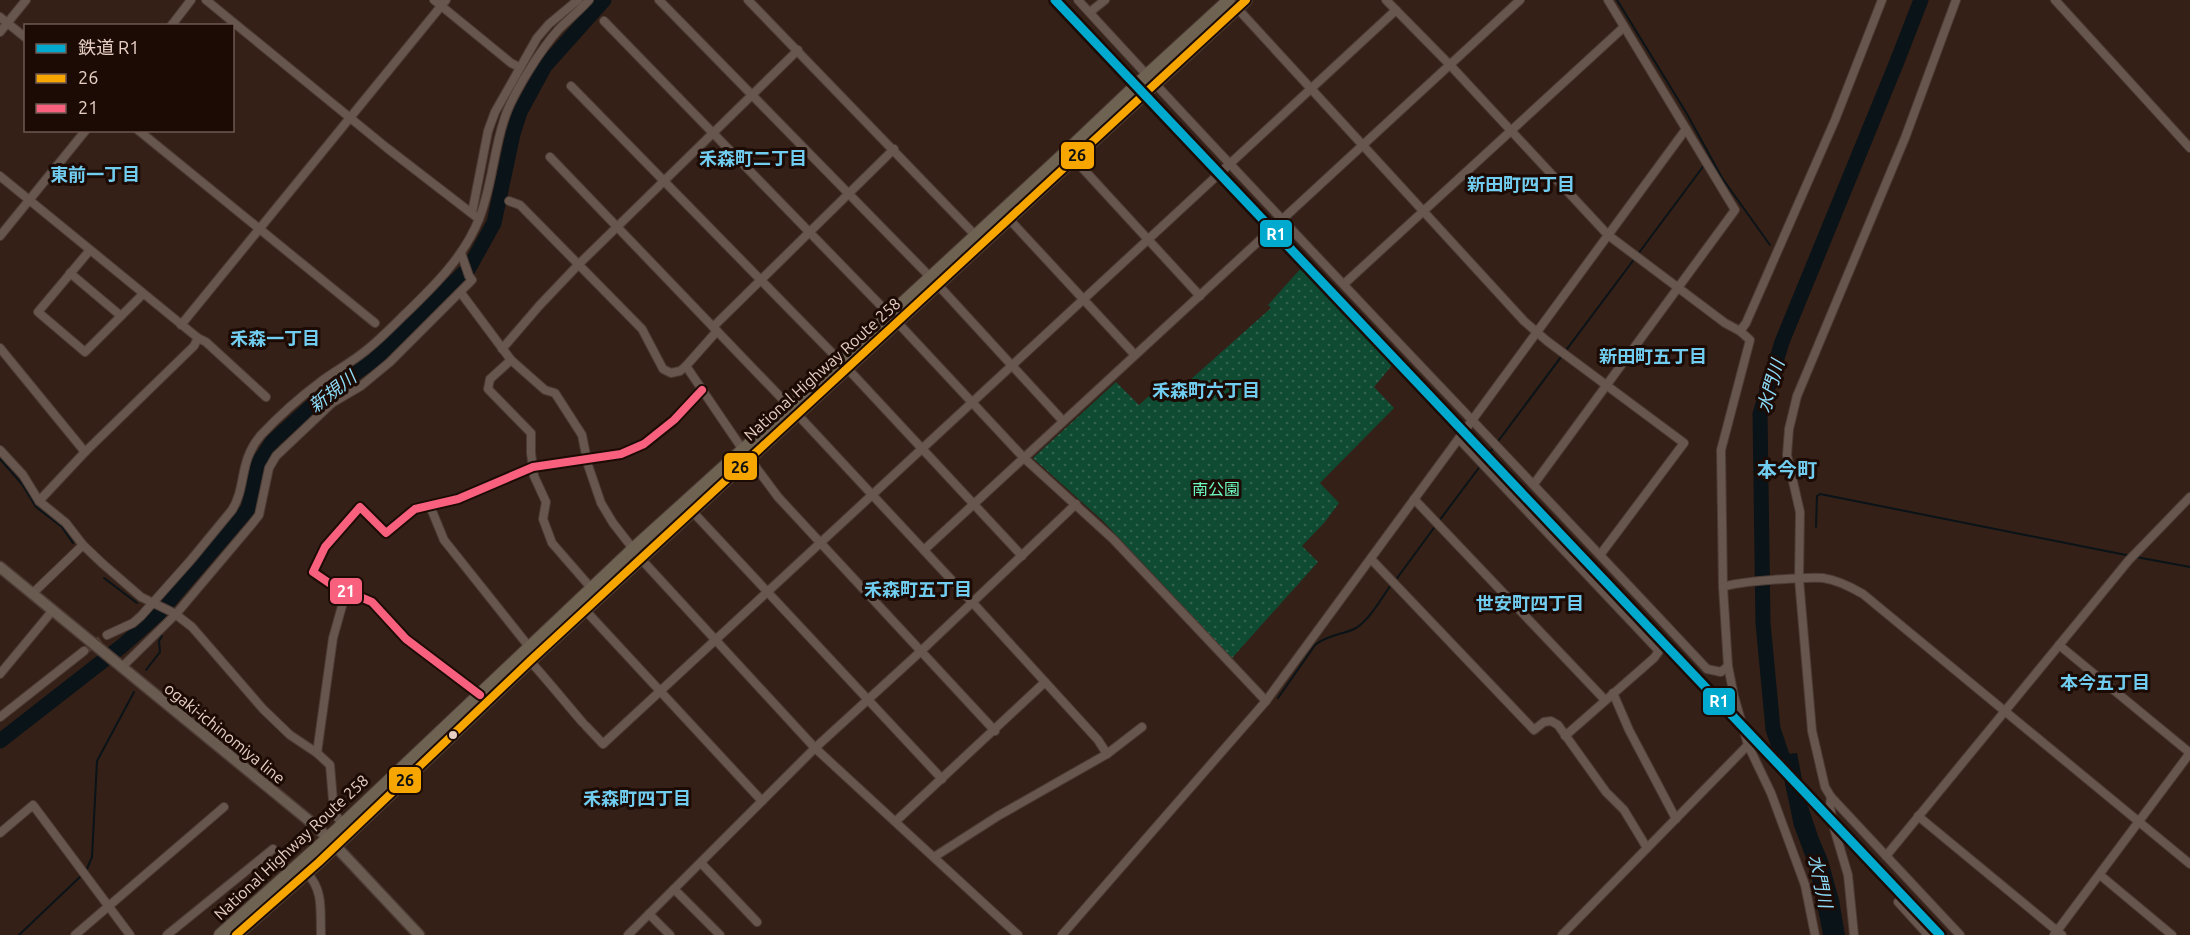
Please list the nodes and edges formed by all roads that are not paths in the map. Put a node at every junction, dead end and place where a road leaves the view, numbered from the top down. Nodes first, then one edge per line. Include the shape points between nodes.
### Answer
1 (26, 0) edge
2 (191, 0) edge
3 (206, 0) edge
4 (578, 0) edge
5 (590, 0) edge
6 (659, 0) edge
7 (748, 0) edge
8 (1078, 0) edge
9 (1105, 0) edge
10 (1386, 0) edge
11 (1520, 0) edge
12 (1608, 0) edge
13 (1882, 0) edge
14 (1956, 0) edge
15 (2055, 0) edge
16 (440, 2) edge
17 (1238, 3) edge
18 (1396, 10) junction
19 (1090, 12) junction
20 (4, 20) edge
21 (604, 21) dead end
22 (173, 24) edge
23 (1624, 27) junction
24 (0, 32) edge
25 (24, 36) edge
26 (798, 50) junction
27 (1450, 64) junction
28 (519, 67) junction
29 (1148, 74) junction
30 (1156, 85) junction
31 (571, 86) dead end
32 (1311, 89) junction
33 (752, 95) junction
34 (350, 117) junction
35 (1686, 129) junction
36 (1510, 131) junction
37 (84, 132) edge
38 (140, 132) edge
39 (713, 133) junction
40 (1363, 145) junction
41 (2190, 148) edge
42 (894, 149) junction
43 (550, 157) dead end
44 (1074, 160) junction
45 (1230, 164) junction
46 (0, 177) edge
47 (665, 180) junction
48 (848, 194) junction
49 (29, 200) junction
50 (509, 201) dead end
51 (1424, 211) junction
52 (475, 216) junction
53 (1009, 219) junction
54 (1281, 220) junction
55 (617, 226) junction
56 (260, 229) junction
57 (810, 232) junction
58 (975, 235) junction
59 (1608, 235) junction
60 (0, 236) edge
61 (1148, 239) junction
62 (90, 250) junction
63 (462, 254) junction
64 (578, 265) junction
65 (70, 273) junction
66 (761, 279) junction
67 (934, 281) junction
68 (1344, 285) junction
69 (1680, 288) junction
70 (461, 293) junction
71 (143, 294) junction
72 (1200, 296) junction
73 (1084, 299) junction
74 (121, 316) junction
75 (893, 318) junction
76 (375, 323) dead end
77 (181, 325) junction
78 (715, 329) junction
79 (1740, 331) junction
80 (1536, 332) junction
81 (198, 338) junction
82 (0, 348) edge
83 (502, 349) junction
84 (1135, 355) junction
85 (511, 360) junction
86 (843, 364) junction
87 (1012, 365) junction
88 (686, 366) junction
89 (1607, 386) junction
90 (702, 390) junction
91 (266, 398) dead end
92 (972, 402) junction
93 (794, 410) junction
94 (1473, 420) junction
95 (1063, 421) junction
96 (1458, 439) junction
97 (922, 447) junction
98 (0, 451) edge
99 (85, 452) junction
100 (746, 454) junction
101 (1024, 458) junction
102 (586, 459) junction
103 (533, 467) junction
104 (1534, 484) junction
105 (873, 494) junction
106 (2190, 497) edge
107 (1414, 499) junction
108 (39, 501) junction
109 (973, 504) junction
110 (1076, 504) junction
111 (430, 506) junction
112 (692, 511) junction
113 (820, 543) junction
114 (83, 545) junction
115 (924, 550) junction
116 (637, 554) junction
117 (1600, 555) junction
118 (1022, 556) junction
119 (1371, 559) junction
120 (0, 567) edge
121 (1795, 579) junction
122 (1726, 586) junction
123 (592, 589) junction
124 (346, 592) junction
125 (767, 592) junction
126 (33, 594) junction
127 (155, 603) junction
128 (973, 603) junction
129 (53, 610) junction
130 (585, 610) junction
131 (175, 613) junction
132 (107, 635) tunnel mouth
133 (715, 639) junction
134 (2059, 645) junction
135 (530, 648) junction
136 (84, 651) tunnel mouth
137 (920, 652) junction
138 (530, 661) junction
139 (120, 665) junction
140 (1728, 666) junction
141 (0, 674) edge
142 (1045, 682) junction
143 (659, 691) junction
144 (1613, 693) junction
145 (480, 695) junction
146 (867, 700) junction
147 (1605, 700) junction
148 (1266, 701) junction
149 (2005, 711) junction
150 (0, 717) edge
151 (1142, 728) dead end
152 (995, 731) junction
153 (1565, 736) junction
154 (1748, 745) junction
155 (815, 748) junction
156 (317, 753) junction
157 (1107, 754) junction
158 (942, 779) junction
159 (1831, 797) junction
160 (762, 801) junction
161 (224, 807) dead end
162 (1918, 816) junction
163 (1676, 819) junction
164 (2139, 821) junction
165 (896, 822) junction
166 (342, 824) junction
167 (0, 833) edge
168 (332, 842) junction
169 (1647, 848) junction
170 (273, 849) dead end
171 (1886, 856) junction
172 (934, 857) junction
173 (701, 863) junction
174 (2190, 864) edge
175 (307, 873) junction
176 (2100, 875) junction
177 (674, 889) junction
178 (1898, 902) dead end
179 (110, 907) junction
180 (649, 914) junction
181 (757, 922) dead end
182 (2058, 934) edge
183 (75, 935) edge
184 (130, 935) edge
185 (167, 935) edge
186 (220, 935) edge
187 (236, 935) edge
188 (321, 935) edge
189 (419, 935) edge
190 (628, 935) edge
191 (670, 935) edge
192 (720, 935) edge
193 (1018, 935) edge
194 (1062, 935) edge
195 (1562, 935) edge
196 (1815, 935) edge
197 (1854, 935) edge
198 (1928, 935) edge
199 (1960, 935) edge
200 (2172, 935) edge

1 - 20 street
2 - 22 street
3 - 34 street
4 - 28 street via 549,24
5 - 52 street via 543,49 505,116 484,206
6 - 33 street
7 - 26 street
8 - 19 street
9 - 19 street
10 - 18 street
11 - 27 street
12 - 23 street
13 - 79 street via 1835,120
14 - 121 street via 1905,138 1797,396 1787,455 1800,513
15 - 41 street
16 - 28 street
16 - 34 street
17 - 29 highway, National Highway Route 258
17 - 30 highway, National Highway Route 258
17 - 32 street
18 - 27 street
18 - 32 street
19 - 29 street
20 - 24 street
20 - 25 street
21 - 39 street
23 - 35 street
23 - 36 street
26 - 33 street
26 - 42 street
27 - 36 street
27 - 40 street
28 - 52 street via 488,131
29 - 30 street
29 - 58 highway, National Highway Route 258
30 - 44 highway, National Highway Route 258
30 - 45 street
31 - 47 street
32 - 40 street
32 - 45 street
33 - 39 street
33 - 48 street
34 - 52 street
34 - 56 street
35 - 59 street
35 - 69 street via 1735,210
36 - 51 street
36 - 59 street
37 - 49 street
38 - 56 street
39 - 47 street
39 - 57 street
40 - 51 street
40 - 54 street
42 - 48 street
42 - 58 street
43 - 55 street
44 - 53 highway, National Highway Route 258
44 - 61 street
45 - 54 street
45 - 61 street
46 - 49 street
47 - 55 street
47 - 66 street
48 - 57 street
48 - 67 street
49 - 60 street
49 - 62 street
50 - 64 street via 520,205
51 - 68 street
51 - 80 street
52 - 63 street via 473,233
53 - 67 highway, National Highway Route 258
53 - 73 street
54 - 68 street
54 - 72 street
55 - 64 street
55 - 78 street
56 - 76 street
56 - 77 street
57 - 66 street
57 - 75 street
58 - 67 highway, National Highway Route 258
59 - 69 street
59 - 80 street
61 - 72 street
61 - 73 street
62 - 65 street
62 - 71 street
63 - 70 street via 472,280
63 - 127 street via 365,352 319,383 262,435 244,463 232,510
64 - 83 street
64 - 88 street via 642,329 663,369 671,373
65 - 74 street
65 - 74 street via 38,312 85,352
66 - 78 street
66 - 86 street
67 - 75 highway, National Highway Route 258
67 - 87 street
68 - 94 street
69 - 79 street
69 - 89 street
70 - 83 street
70 - 131 street via 390,362 332,403 276,456 269,468 259,515
71 - 74 street
71 - 77 street
72 - 84 street
73 - 84 street
73 - 87 street
75 - 86 highway, National Highway Route 258
75 - 92 street
77 - 81 street
78 - 88 street
78 - 93 street
79 - 122 street via 1750,340 1721,450
80 - 89 street
80 - 94 street
81 - 91 street
81 - 99 street
82 - 99 street
83 - 85 street
84 - 95 street
85 - 102 street via 545,390 555,393 582,435
85 - 103 street via 490,378 488,389 531,434
86 - 93 highway, National Highway Route 258
86 - 97 street
87 - 92 street
87 - 95 street
88 - 90 street
89 - 104 street
89 - 117 street via 1684,443
90 - 100 street
90 - 102 street via 644,444 621,454
92 - 97 street
92 - 101 street
93 - 100 highway, National Highway Route 258
93 - 105 street
94 - 96 street
94 - 104 street
95 - 101 street
96 - 107 street
96 - 144 street via 1659,651
97 - 105 street
97 - 109 street
98 - 108 street via 23,475
99 - 108 street
100 - 112 highway, National Highway Route 258
100 - 113 street
100 - 116 highway, National Highway Route 258
101 - 109 street
101 - 110 street
102 - 103 street
102 - 116 street via 601,503
103 - 111 street via 467,496
103 - 123 street via 546,501 543,519 552,543
104 - 117 street
105 - 113 street
105 - 115 street
106 - 134 street via 2129,560
107 - 119 street
107 - 147 street
108 - 114 street via 66,523
109 - 115 street
109 - 118 street
110 - 118 street
110 - 148 street
111 - 124 street via 415,509 386,533 360,507 325,547 314,572
111 - 135 street via 444,540
112 - 116 highway, National Highway Route 258
112 - 125 street
113 - 125 street
113 - 137 street
114 - 126 street
114 - 127 street via 124,584
115 - 128 street
116 - 123 highway, National Highway Route 258
116 - 130 highway, National Highway Route 258
116 - 133 street
117 - 140 street via 1707,669 1721,672
118 - 128 street
119 - 148 street
119 - 153 street via 1534,730 1551,721
120 - 126 main road, ogaki-ichinomiya line
121 - 122 street
121 - 149 street via 1824,578 1863,594
121 - 159 street via 1812,731
122 - 140 street
123 - 135 highway, National Highway Route 258
124 - 145 street via 372,602 405,639
124 - 156 street via 333,638
125 - 133 street
125 - 146 street
126 - 129 main road, ogaki-ichinomiya line
127 - 131 street
127 - 132 street via 133,623
128 - 137 street
128 - 142 street
129 - 139 main road, ogaki-ichinomiya line
129 - 141 street
130 - 138 highway, National Highway Route 258
130 - 143 street
131 - 139 street
131 - 156 street via 203,639 263,709 290,735
133 - 143 street
133 - 155 street
134 - 149 street
134 - 164 street via 2190,753
135 - 145 highway, National Highway Route 258
136 - 150 street
137 - 146 street
137 - 152 street
138 - 143 street via 603,744
138 - 168 highway, National Highway Route 258
139 - 168 main road, ogaki-ichinomiya line
140 - 154 street
142 - 152 street
142 - 157 street
143 - 160 street
144 - 147 street
144 - 163 street
145 - 166 highway, National Highway Route 258
146 - 155 street
146 - 158 street
147 - 153 street
148 - 194 street
149 - 162 street
149 - 164 street
151 - 157 street
152 - 158 street
153 - 169 street via 1624,810
154 - 163 street
154 - 196 street via 1789,837 1805,885
155 - 160 street
155 - 165 street
156 - 166 street via 330,765 334,812
157 - 172 street
158 - 165 street
159 - 171 street
159 - 197 street via 1834,828 1848,875
160 - 173 street
161 - 179 street
162 - 171 street
162 - 182 street
163 - 169 street
164 - 174 street
164 - 176 street
165 - 172 street
166 - 168 highway, National Highway Route 258
167 - 179 street via 33,805
168 - 175 highway, National Highway Route 258
168 - 186 highway, National Highway Route 258
168 - 189 main road, ogaki-ichinomiya line
169 - 195 street
170 - 185 street
171 - 199 street
172 - 193 street
173 - 177 street
173 - 181 street
175 - 187 highway, National Highway Route 258
175 - 188 street via 319,891
176 - 182 street
176 - 200 street
177 - 180 street
177 - 192 street
178 - 198 street
179 - 183 street
179 - 184 street
180 - 190 street
180 - 191 street

